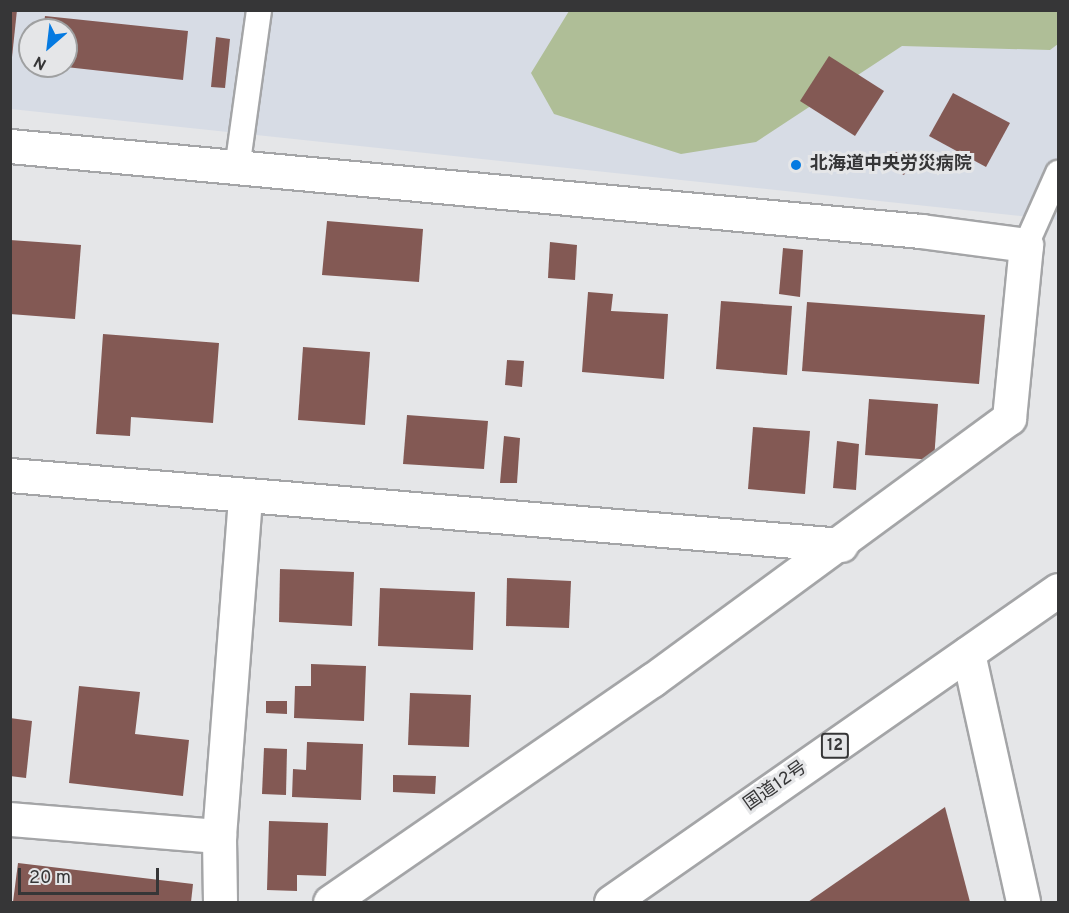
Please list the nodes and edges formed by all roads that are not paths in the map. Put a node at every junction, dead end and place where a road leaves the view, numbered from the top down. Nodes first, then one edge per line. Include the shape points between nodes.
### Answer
1 (259, 10) edge
2 (10, 146) edge
3 (237, 169) junction
4 (1059, 173) edge
5 (1026, 245) junction
6 (10, 475) edge
7 (245, 497) junction
8 (841, 545) junction
9 (1059, 590) edge
10 (968, 653) junction
11 (10, 819) edge
12 (219, 836) junction
13 (220, 903) edge
14 (330, 903) edge
15 (611, 903) edge
16 (1023, 903) edge

1 - 3 lane
2 - 3 main road
3 - 5 main road via 921,231
4 - 5 lane
5 - 8 main road via 1009,418
6 - 7 main road
7 - 8 main road
7 - 12 main road
8 - 14 main road
9 - 10 main road, 国道12号 / 12
10 - 15 main road, 国道12号 / 12
10 - 16 main road
11 - 12 main road
12 - 13 main road

